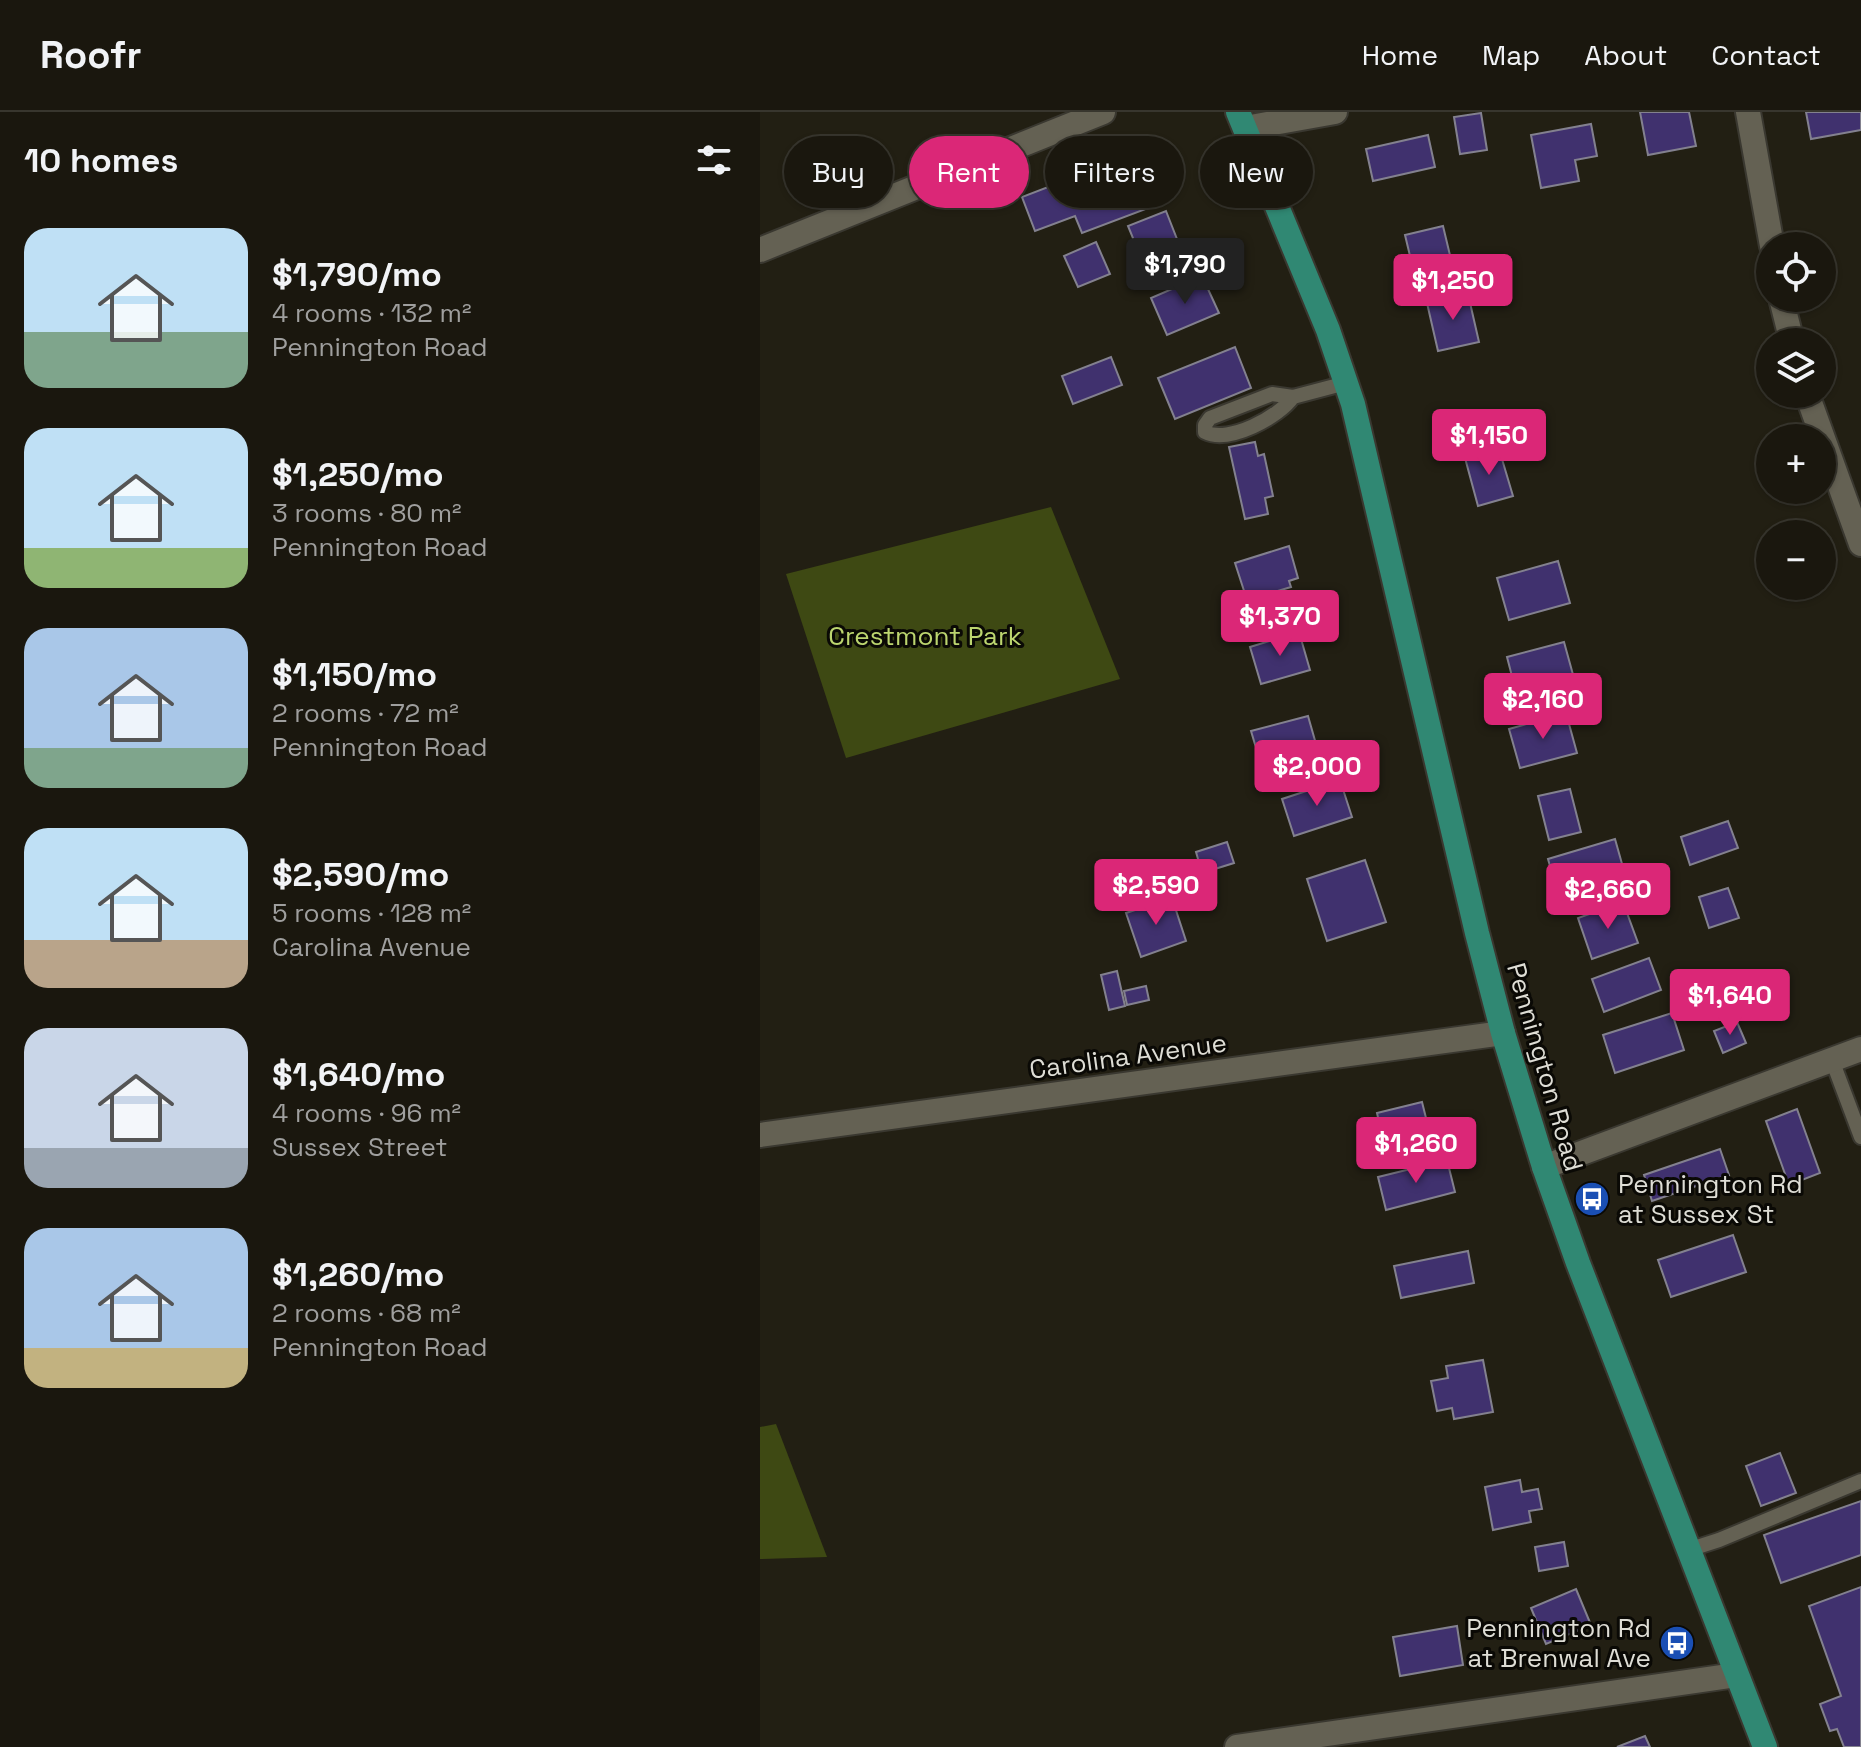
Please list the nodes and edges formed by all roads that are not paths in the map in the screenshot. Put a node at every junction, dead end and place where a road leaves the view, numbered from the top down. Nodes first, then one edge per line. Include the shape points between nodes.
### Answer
1 (1103, 112) edge
2 (1335, 112) edge
3 (1748, 112) edge
4 (1242, 120) edge
5 (1769, 232) edge
6 (760, 250) edge
7 (1346, 383) junction
8 (1293, 397) junction
9 (1812, 408) edge
10 (1861, 544) edge
11 (1503, 1033) junction
12 (1861, 1049) edge
13 (1832, 1060) junction
14 (760, 1135) edge
15 (1861, 1137) edge
16 (1544, 1167) junction
17 (1861, 1481) edge
18 (1688, 1550) junction
19 (1736, 1675) junction
20 (1237, 1747) edge
21 (1765, 1747) edge

1 - 6 street
2 - 4 street
3 - 5 street
4 - 7 main road, Pennington Road
7 - 8 lane
7 - 11 main road, Pennington Road
8 - 8 lane via 1277,393 1210,418 1205,432 1229,434 1261,422 1282,411
9 - 10 street
11 - 14 street, Carolina Avenue
11 - 16 main road, Pennington Road
12 - 13 street
13 - 15 lane
13 - 16 street
16 - 18 main road, Pennington Road
17 - 18 lane
18 - 19 main road, Pennington Road
19 - 20 street
19 - 21 main road, Pennington Road

